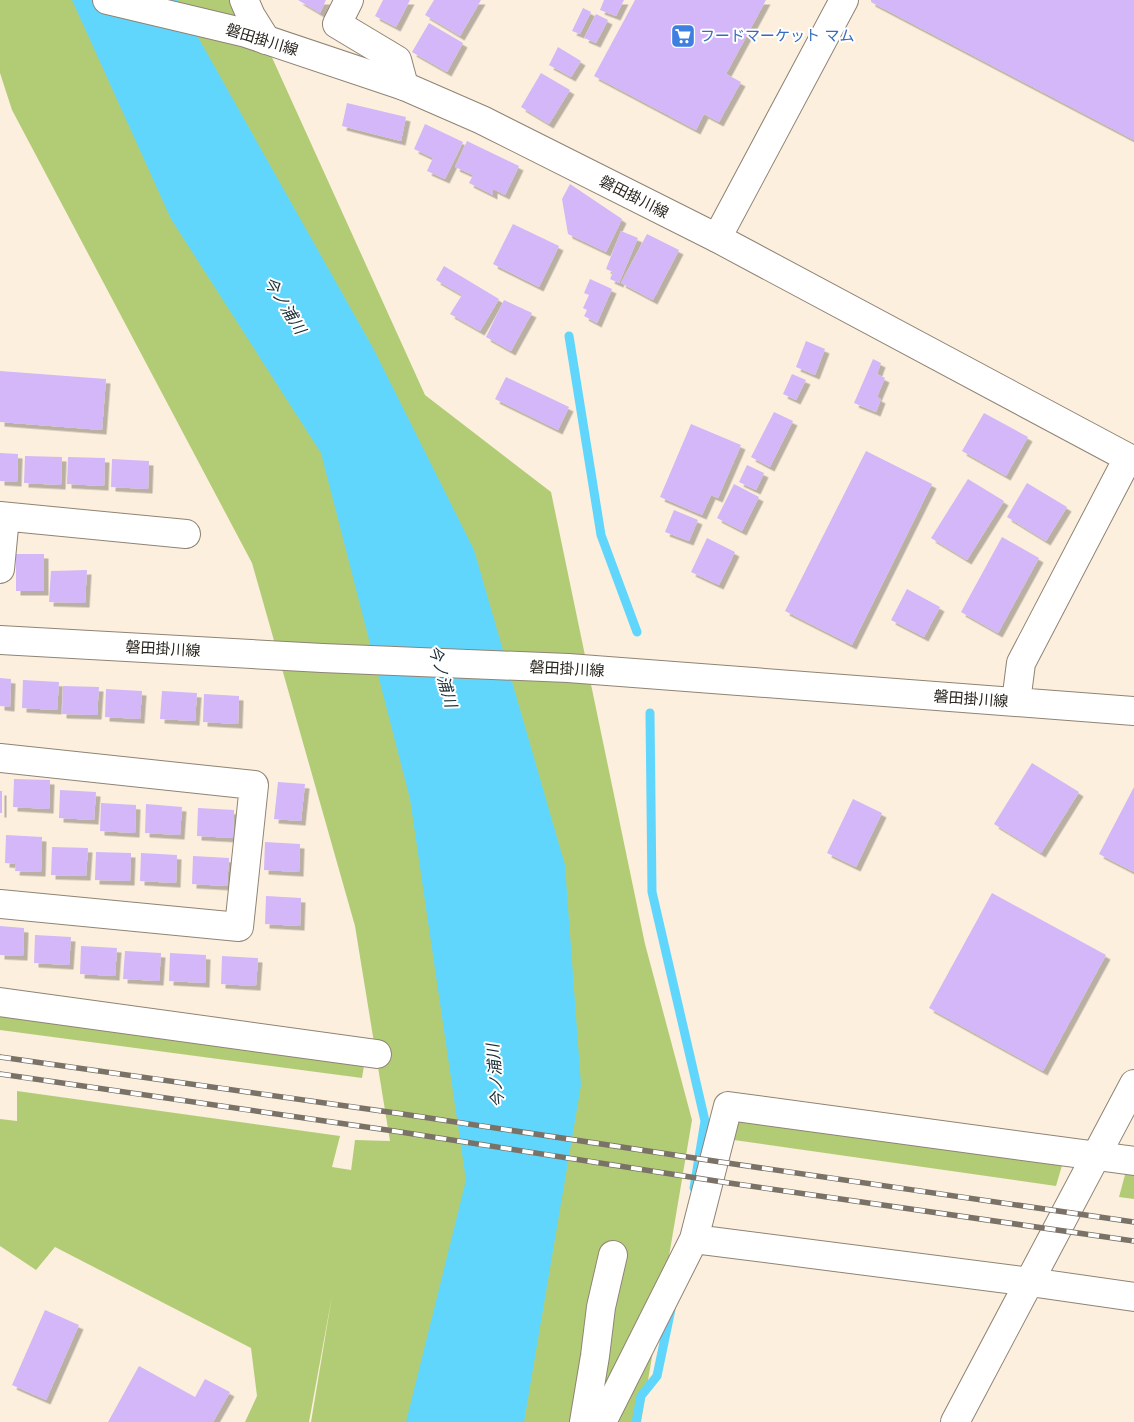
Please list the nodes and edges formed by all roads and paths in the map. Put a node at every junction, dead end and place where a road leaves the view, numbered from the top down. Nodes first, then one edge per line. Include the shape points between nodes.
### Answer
1 (107, 0) edge
2 (349, 0) edge
3 (844, 0) edge
4 (252, 18) edge
5 (404, 86) junction
6 (717, 238) junction
7 (1131, 459) edge
8 (2, 516) edge
9 (186, 534) dead end
10 (0, 569) edge
11 (0, 640) edge
12 (1016, 702) junction
13 (1134, 711) edge
14 (0, 758) edge
15 (0, 904) edge
16 (0, 1002) edge
17 (377, 1054) dead end
18 (1134, 1084) edge
19 (1096, 1156) junction
20 (1134, 1161) edge
21 (694, 1239) junction
22 (613, 1255) dead end
23 (1030, 1282) junction
24 (1134, 1297) edge
25 (584, 1422) edge
26 (602, 1422) edge
27 (955, 1422) edge

1 - 4 street, 磐田掛川線
2 - 5 street via 337,24 397,60
3 - 6 street
4 - 5 street, 磐田掛川線
5 - 6 street, 磐田掛川線 via 482,120
6 - 7 street, 磐田掛川線
7 - 12 street via 1021,663
8 - 9 street
8 - 10 street
11 - 12 street, 磐田掛川線 via 568,668
12 - 13 street, 磐田掛川線
14 - 15 street via 254,785 238,927
16 - 17 street
18 - 19 street
19 - 20 street
19 - 21 street via 728,1106
19 - 23 street
21 - 23 street
21 - 26 street
22 - 25 street via 601,1306
23 - 24 street
23 - 27 street

